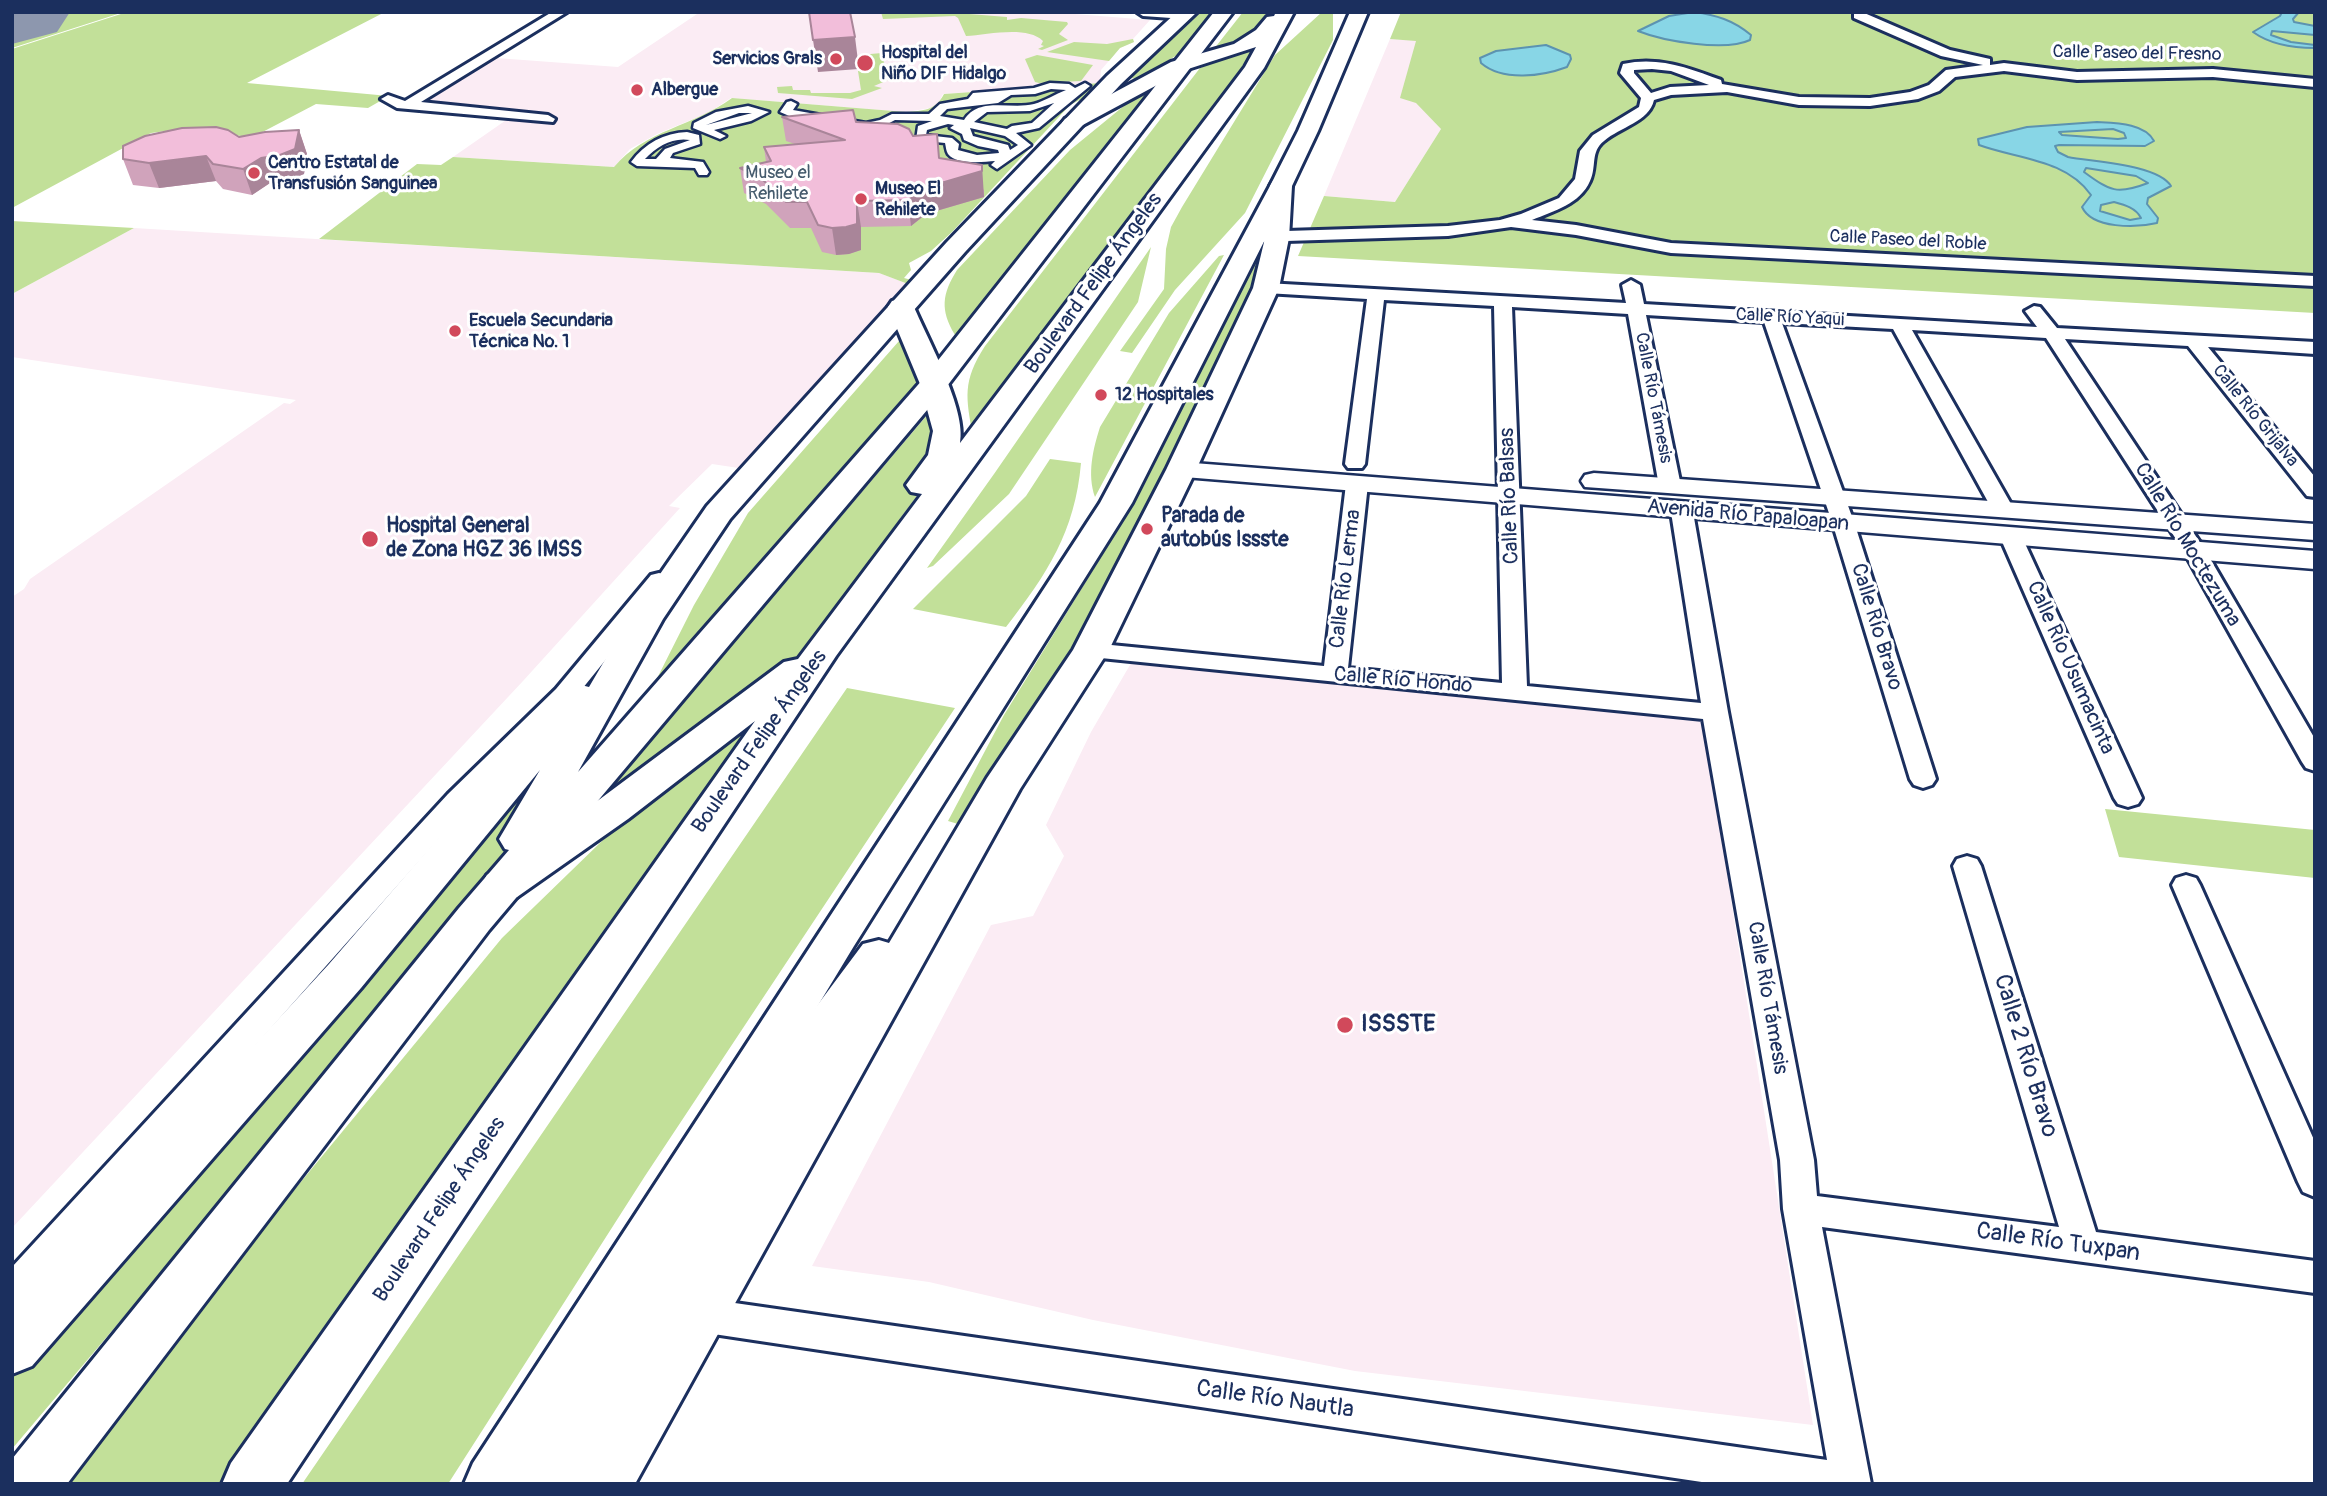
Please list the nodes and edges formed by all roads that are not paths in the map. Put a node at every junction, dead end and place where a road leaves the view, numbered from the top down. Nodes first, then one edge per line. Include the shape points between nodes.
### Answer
1 (539, 12) edge
2 (550, 12) edge
3 (1143, 12) edge
4 (1224, 12) edge
5 (1283, 12) edge
6 (1359, 12) edge
7 (561, 13) edge
8 (1186, 14) edge
9 (1858, 15) dead end
10 (1946, 53) junction
11 (1180, 65) junction
12 (2004, 67) junction
13 (1951, 73) junction
14 (423, 79) dead end
15 (2315, 83) edge
16 (1085, 86) dead end
17 (1727, 88) junction
18 (1648, 98) junction
19 (765, 102) dead end
20 (778, 103) dead end
21 (919, 115) junction
22 (548, 119) dead end
23 (942, 120) junction
24 (1072, 123) junction
25 (966, 126) junction
26 (1009, 133) junction
27 (707, 134) junction
28 (890, 135) edge
29 (666, 165) junction
30 (971, 171) edge
31 (703, 172) dead end
32 (1565, 201) junction
33 (1502, 225) junction
34 (1267, 232) junction
35 (1592, 232) junction
36 (2315, 281) edge
37 (1631, 285) dead end
38 (1266, 288) junction
39 (1376, 295) junction
40 (1503, 302) junction
41 (901, 307) junction
42 (1636, 309) junction
43 (2034, 311) dead end
44 (1771, 317) junction
45 (1900, 325) junction
46 (2052, 333) junction
47 (2194, 342) junction
48 (2315, 348) edge
49 (934, 384) junction
50 (1185, 461) junction
51 (1356, 474) junction
52 (1510, 485) junction
53 (2315, 491) edge
54 (1676, 499) junction
55 (1834, 499) junction
56 (718, 513) junction
57 (2177, 523) junction
58 (1844, 524) junction
59 (2007, 524) junction
60 (2315, 532) edge
61 (2194, 551) junction
62 (2315, 560) edge
63 (878, 577) junction
64 (646, 619) junction
65 (1091, 650) junction
66 (821, 652) junction
67 (1335, 674) junction
68 (1515, 691) junction
69 (1715, 712) junction
70 (2315, 762) edge
71 (1923, 779) dead end
72 (1001, 787) junction
73 (2128, 798) dead end
74 (1967, 866) dead end
75 (2186, 885) dead end
76 (488, 903) junction
77 (839, 935) junction
78 (825, 1032) junction
79 (2315, 1182) edge
80 (1801, 1209) junction
81 (2082, 1246) junction
82 (2315, 1277) edge
83 (12, 1293) edge
84 (700, 1315) junction
85 (12, 1348) edge
86 (30, 1484) edge
87 (252, 1484) edge
88 (494, 1484) edge
89 (545, 1484) edge
90 (602, 1484) edge
91 (1851, 1484) edge

1 - 14 street
2 - 7 street
3 - 8 street
4 - 11 main road
5 - 11 main road via 1261,38 1247,46
5 - 63 main road, Boulevard Felipe Ángeles via 1254,68
6 - 34 main road via 1281,186
7 - 22 street via 403,99
8 - 24 main road
9 - 10 street
10 - 12 street
10 - 13 street
11 - 24 main road
11 - 49 main road
12 - 13 street, Calle Paseo del Fresno
12 - 15 street, Calle Paseo del Fresno via 2077,76 2213,73
13 - 17 street, Calle Paseo del Fresno via 1934,88 1913,96 1870,102 1799,101
16 - 26 street via 1035,126
17 - 18 street, Calle Paseo del Fresno via 1670,91
17 - 18 street via 1667,64 1628,67 1627,73
18 - 32 street via 1645,109 1598,138 1587,151 1583,180
19 - 27 street via 700,123
20 - 21 street via 791,104 786,112 791,114 856,126
21 - 23 street
21 - 28 street via 876,131
23 - 23 street via 922,128 920,138 948,140 958,156 991,160 982,153 988,147
23 - 25 street
23 - 25 street via 944,106 974,101 972,98 981,94 999,96 1057,86 1069,87 1072,92 1032,108 981,110 971,114
24 - 41 main road
25 - 26 street
26 - 30 street via 1024,145 1020,151 997,165
27 - 29 street via 661,157
27 - 29 street via 662,141 638,162
29 - 31 street via 699,165
32 - 33 street
32 - 35 street
33 - 34 street via 1439,232
33 - 35 street, Calle Paseo del Roble
34 - 38 main road
34 - 77 main road via 1116,503
35 - 36 street, Calle Paseo del Roble via 1671,248
37 - 42 street, Calle Río Támesis
38 - 39 street, Calle Río Yaqui
38 - 50 main road
39 - 40 street, Calle Río Yaqui
39 - 51 street, Calle Río Lerma
40 - 42 street, Calle Río Yaqui
40 - 52 street, Calle Río Balsas
41 - 49 main road
41 - 56 main road
42 - 44 street, Calle Río Yaqui
42 - 54 street, Calle Río Támesis
43 - 46 street, Calle Río Moctezuma
44 - 45 street, Calle Río Yaqui
44 - 55 street, Calle Río Bravo
45 - 46 street, Calle Río Yaqui
45 - 59 street, Calle Río Usumacinta
46 - 47 street, Calle Río Yaqui
46 - 57 street, Calle Río Moctezuma
47 - 48 street, Calle Río Yaqui
47 - 53 street, Calle Río Grijalva
49 - 63 main road via 948,431 943,455 896,525
49 - 76 main road
50 - 51 street, Avenida Río Papaloapan
50 - 65 main road
51 - 52 street, Avenida Río Papaloapan
51 - 67 street, Calle Río Lerma
52 - 54 street, Avenida Río Papaloapan
52 - 68 street, Calle Río Balsas
54 - 55 street, Avenida Río Papaloapan
54 - 58 street, Avenida Río Papaloapan
54 - 69 street, Calle Río Támesis
55 - 58 street, Calle Río Bravo
55 - 59 street, Avenida Río Papaloapan
56 - 64 main road
56 - 83 street via 565,694 458,800
57 - 59 street, Avenida Río Papaloapan
57 - 60 street, Avenida Río Papaloapan
57 - 61 street, Calle Río Moctezuma
58 - 59 street, Avenida Río Papaloapan
58 - 71 street, Calle Río Bravo
59 - 61 street, Avenida Río Papaloapan
59 - 73 street, Calle Río Usumacinta
61 - 62 street, Avenida Río Papaloapan
61 - 70 street, Calle Río Moctezuma
63 - 66 main road, Boulevard Felipe Ángeles
64 - 76 main road
64 - 85 main road via 345,976
65 - 67 street, Calle Río Hondo
65 - 72 main road
66 - 76 main road
66 - 87 main road, Boulevard Felipe Ángeles
67 - 68 street, Calle Río Hondo
68 - 69 street, Calle Río Hondo
69 - 80 street, Calle Río Támesis via 1797,1160
72 - 78 main road
72 - 84 main road
74 - 81 street, Calle 2 Río Bravo
75 - 79 street
76 - 86 main road
77 - 78 main road via 836,960 815,996 813,1012
77 - 88 main road
78 - 89 main road via 792,1075
80 - 81 street, Calle Río Tuxpan
80 - 91 street, Calle Río Támesis
81 - 82 street, Calle Río Tuxpan
84 - 90 main road
84 - 91 street, Calle Río Nautla

